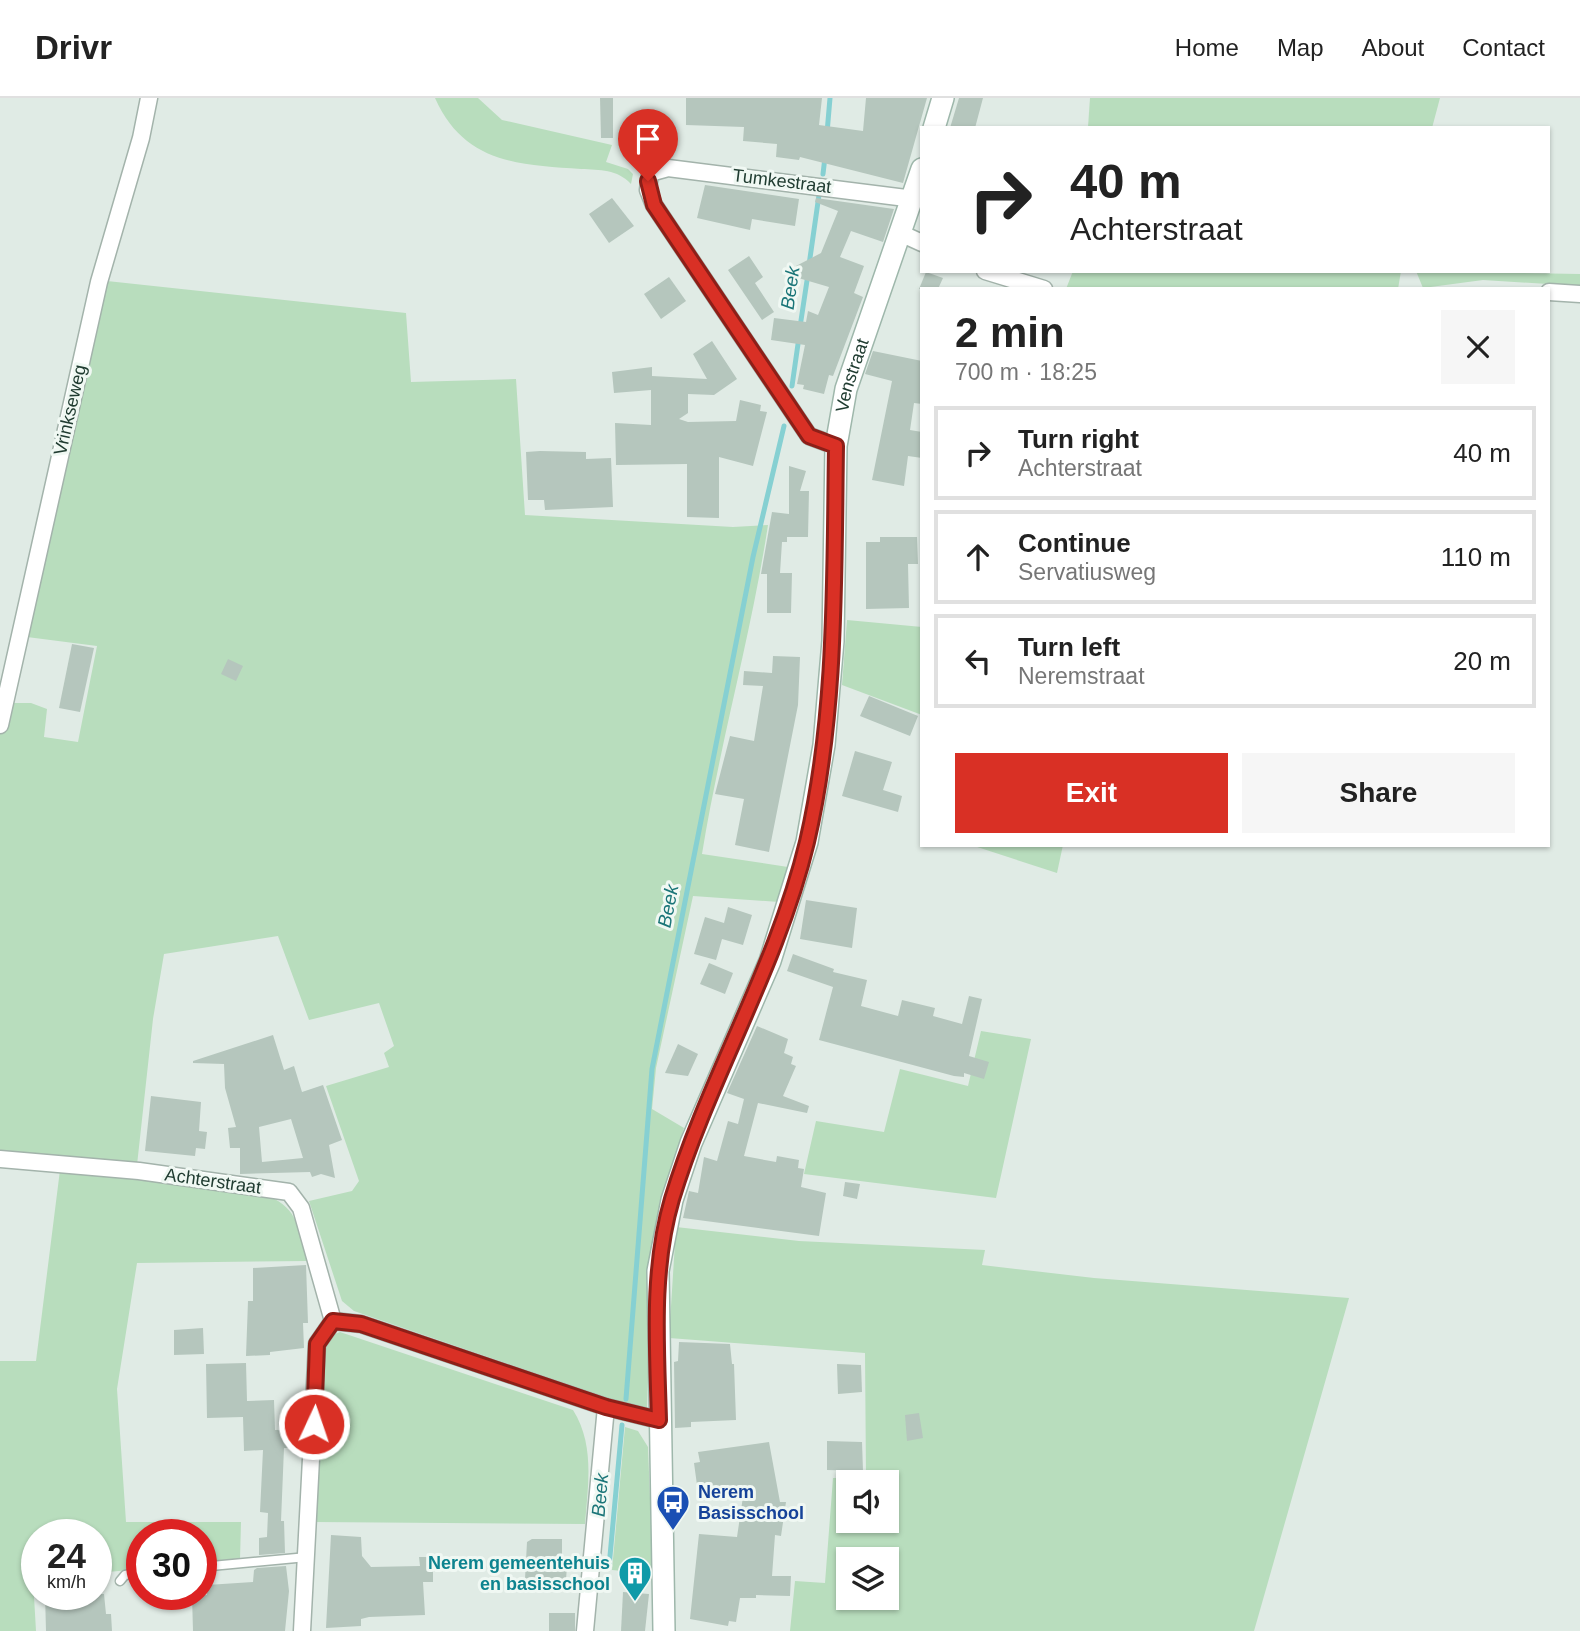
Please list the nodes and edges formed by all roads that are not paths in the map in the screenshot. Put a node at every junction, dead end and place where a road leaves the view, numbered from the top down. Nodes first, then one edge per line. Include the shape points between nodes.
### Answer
1 (149, 98) edge
2 (943, 98) edge
3 (935, 126) edge
4 (920, 176) edge
5 (914, 199) junction
6 (900, 233) junction
7 (920, 242) edge
8 (992, 273) edge
9 (1037, 287) edge
10 (1550, 292) edge
11 (1580, 294) edge
12 (836, 446) junction
13 (0, 725) edge
14 (0, 1159) edge
15 (333, 1321) junction
16 (606, 1407) junction
17 (659, 1420) junction
18 (307, 1557) junction
19 (217, 1565) edge
20 (126, 1575) edge
21 (120, 1581) dead end
22 (302, 1631) edge
23 (585, 1631) edge
24 (664, 1631) edge

1 - 13 street, Vrinkseweg via 99,282
2 - 3 street
4 - 5 street, Venstraat
5 - 6 street, Venstraat
5 - 12 street, Tumkestraat via 668,167 650,173 648,190 654,205 809,436
6 - 7 street
6 - 12 street, Venstraat via 846,389
8 - 9 street
10 - 11 street
12 - 17 street, Venstraat via 833,641 824,745 807,842 770,961 691,1143 672,1200 658,1271
14 - 15 street, Achterstraat via 139,1171 289,1192 301,1208
15 - 16 street via 361,1324
15 - 18 street via 317,1344
16 - 17 street
16 - 23 street
17 - 24 street, Venstraat
18 - 19 lane
18 - 22 street
20 - 21 lane

